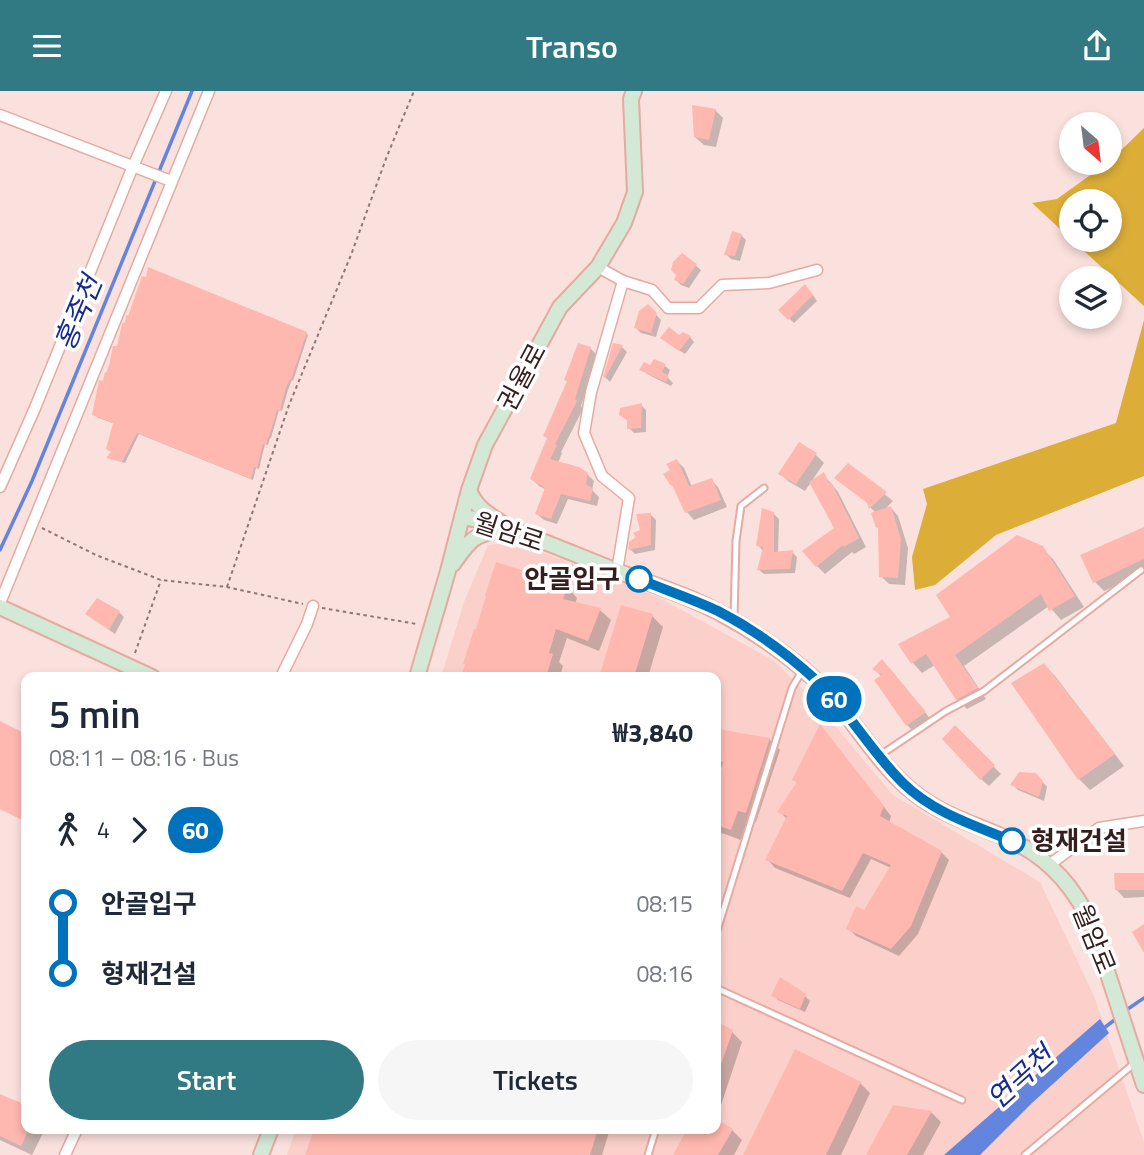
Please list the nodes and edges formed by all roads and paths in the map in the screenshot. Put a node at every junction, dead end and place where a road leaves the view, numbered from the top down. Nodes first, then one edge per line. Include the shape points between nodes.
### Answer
1 (166, 91) edge
2 (209, 91) edge
3 (414, 91) edge
4 (634, 91) edge
5 (0, 115) edge
6 (133, 167) junction
7 (171, 181) junction
8 (598, 267) junction
9 (817, 270) dead end
10 (623, 281) junction
11 (0, 487) edge
12 (764, 488) dead end
13 (469, 490) junction
14 (462, 516) junction
15 (31, 524) junction
16 (512, 530) junction
17 (1141, 570) dead end
18 (448, 571) junction
19 (617, 571) junction
20 (161, 580) junction
21 (227, 587) junction
22 (0, 605) edge
23 (313, 606) junction
24 (734, 621) junction
25 (432, 627) junction
26 (130, 667) junction
27 (803, 669) junction
28 (141, 672) edge
29 (283, 672) edge
30 (418, 672) edge
31 (879, 755) junction
32 (1144, 821) edge
33 (1049, 865) junction
34 (721, 918) edge
35 (721, 990) edge
36 (1136, 1062) junction
37 (1144, 1085) edge
38 (962, 1100) dead end
39 (75, 1134) edge
40 (269, 1134) edge
41 (654, 1134) edge
42 (65, 1155) edge
43 (261, 1155) edge
44 (648, 1155) edge
45 (1026, 1155) edge

1 - 6 street
2 - 7 street
3 - 21 path via 289,405
4 - 8 street, 권율로 via 635,192 624,223
5 - 6 street
6 - 7 street
6 - 11 street
7 - 15 street
8 - 10 street
8 - 13 street, 권율로 via 560,307 485,445
9 - 10 street via 769,283 722,285 699,308 668,308 652,290
10 - 19 street via 590,392 584,433 602,476 629,498
12 - 24 lane via 741,506
13 - 14 street, 권율로
13 - 16 street via 482,510
14 - 16 street, 월암로
14 - 18 street, 권율로
15 - 20 path
15 - 22 street
16 - 18 street via 476,536
16 - 19 street, 월암로
17 - 31 lane via 984,691
18 - 25 street, 권율로
19 - 24 street, 월암로
20 - 21 path
20 - 26 path
21 - 23 path
22 - 26 street
23 - 25 path
23 - 29 street
24 - 27 street, 월암로
25 - 30 street, 권율로
26 - 28 street
27 - 31 street, 월암로 via 837,702
27 - 34 lane via 792,688
31 - 33 street, 월암로 via 905,785 935,807 1019,844
32 - 33 street via 1099,828
33 - 36 street, 월암로 via 1075,893 1093,928
35 - 38 lane
36 - 37 street, 월암로
36 - 45 lane
39 - 42 street
40 - 43 street
41 - 44 lane

